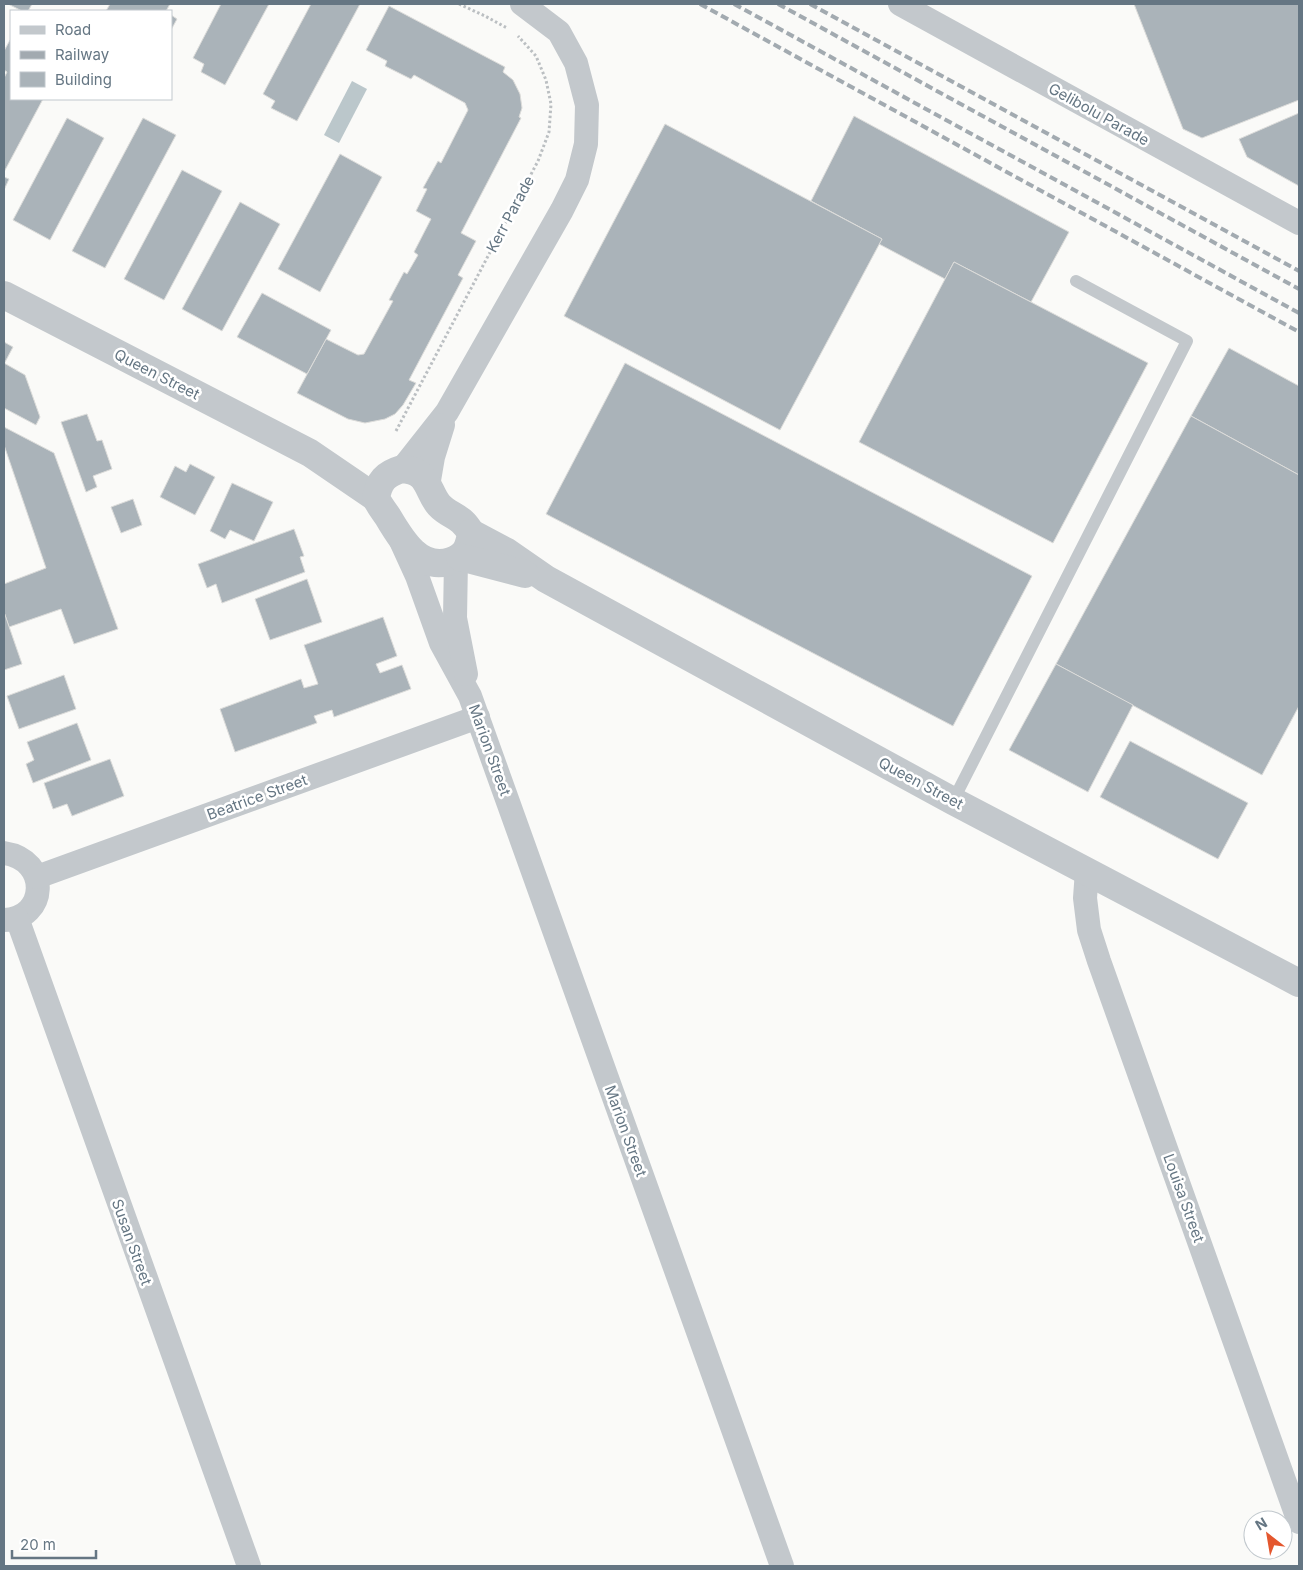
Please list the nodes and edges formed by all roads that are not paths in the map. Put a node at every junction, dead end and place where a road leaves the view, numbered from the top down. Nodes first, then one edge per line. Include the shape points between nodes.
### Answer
1 (522, 4) edge
2 (900, 4) edge
3 (1299, 223) edge
4 (1076, 281) dead end
5 (4, 295) edge
6 (447, 412) junction
7 (387, 481) junction
8 (428, 486) junction
9 (472, 532) junction
10 (401, 540) junction
11 (458, 559) junction
12 (546, 579) junction
13 (474, 706) junction
14 (953, 800) junction
15 (4, 853) edge
16 (1087, 871) junction
17 (37, 877) junction
18 (10, 919) edge
19 (1299, 983) edge
20 (1299, 1522) edge
21 (249, 1566) edge
22 (782, 1566) edge

1 - 6 street via 559,32 576,62 587,105 586,144 577,180 566,202
2 - 3 street, Gelibolu Parade
4 - 14 lane via 1187,341
5 - 7 street, Queen Street via 310,453
6 - 7 street
6 - 8 street
7 - 8 street, Queen Street via 414,470
7 - 10 street
8 - 9 street, Queen Street via 439,506 461,518
9 - 11 street via 466,551
9 - 12 street, Queen Street
10 - 11 street via 425,561 445,564
10 - 13 street, Marion Street via 441,643
11 - 12 street, Queen Street
11 - 13 street, Marion Street via 455,618
12 - 14 street, Queen Street
13 - 17 street, Beatrice Street
13 - 22 street, Marion Street
14 - 16 street, Queen Street
15 - 17 street via 24,860
16 - 19 street, Queen Street
16 - 20 street, Louisa Street via 1085,898 1089,930 1099,961
17 - 18 street via 37,897 32,906
18 - 21 street, Susan Street

